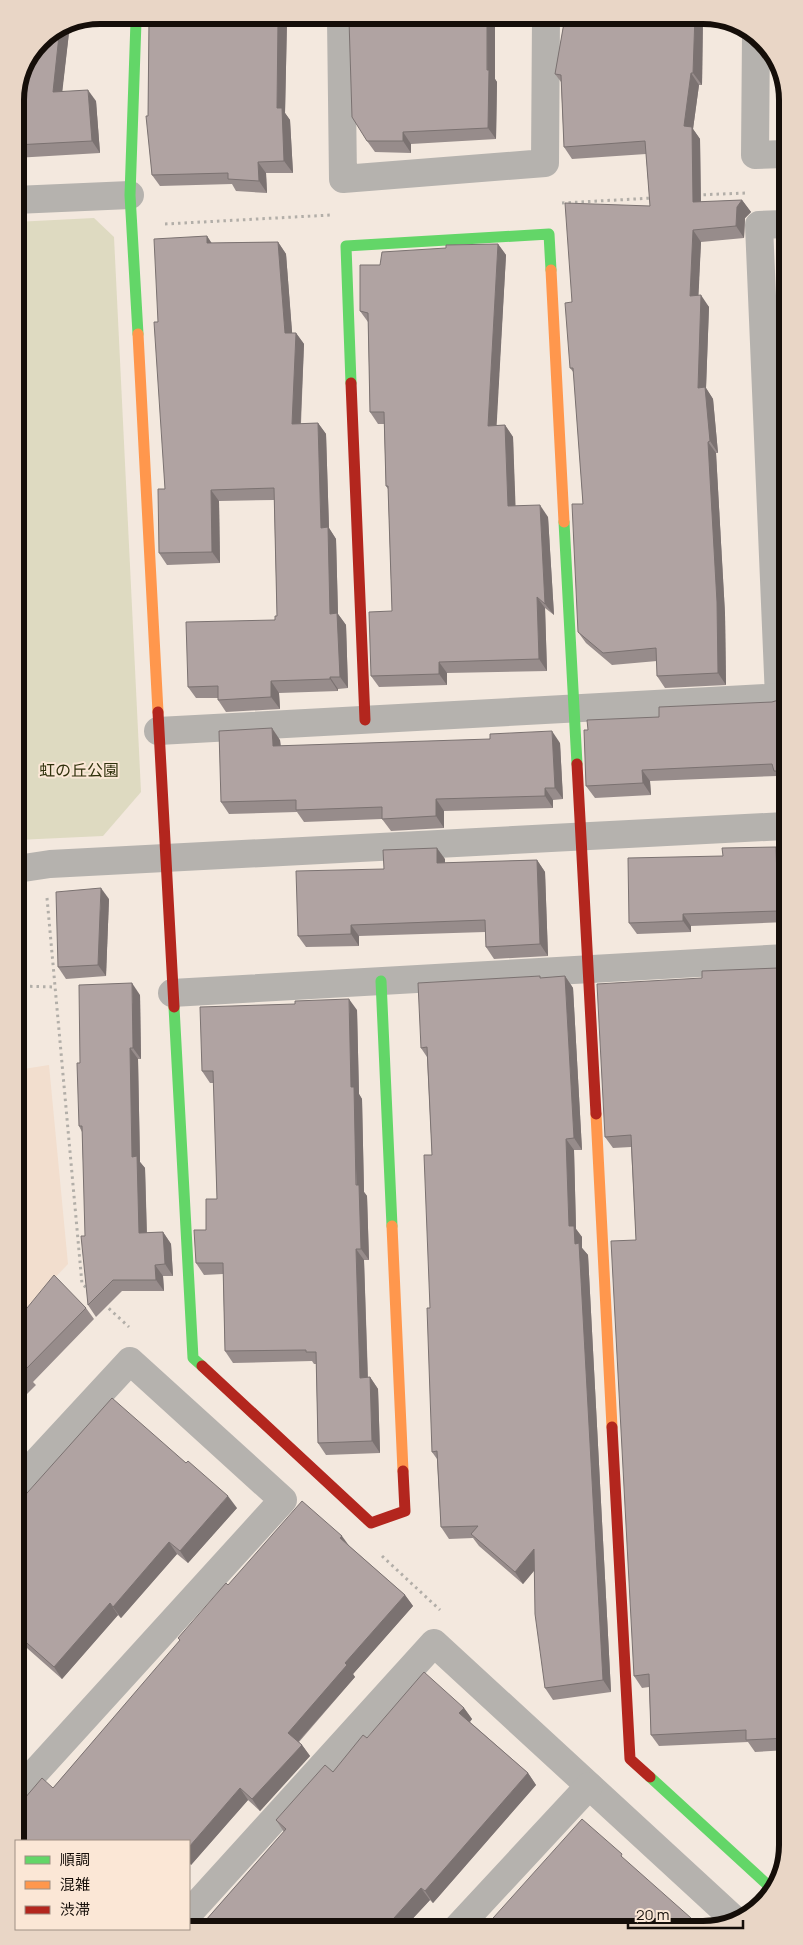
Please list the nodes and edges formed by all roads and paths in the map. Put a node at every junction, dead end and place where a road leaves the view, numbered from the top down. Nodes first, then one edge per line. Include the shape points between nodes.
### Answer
1 (136, 24) edge
2 (340, 24) edge
3 (546, 24) edge
4 (756, 44) edge
5 (779, 154) edge
6 (130, 195) junction
7 (24, 200) edge
8 (779, 224) edge
9 (779, 636) edge
10 (779, 697) edge
11 (574, 709) junction
12 (365, 720) junction
13 (158, 731) junction
14 (779, 826) edge
15 (581, 836) junction
16 (164, 858) junction
17 (24, 868) edge
18 (779, 958) edge
19 (588, 970) junction
20 (381, 982) junction
21 (24, 986) edge
22 (56, 986) dead end
23 (172, 993) junction
24 (24, 1476) edge
25 (24, 1785) edge
26 (589, 1786) junction
27 (768, 1885) edge
28 (190, 1912) edge
29 (730, 1916) edge
30 (464, 1921) edge

1 - 6 street
2 - 3 street via 342,179 545,163
4 - 5 street via 755,155
6 - 7 street
6 - 13 street
8 - 9 street via 759,226
10 - 11 street
11 - 12 street
11 - 12 street via 549,234 346,246
11 - 15 street
12 - 13 street
13 - 16 street
14 - 15 street
15 - 16 street
15 - 19 street
16 - 17 street
16 - 23 street
18 - 19 street
19 - 20 street
19 - 27 street via 630,1759
20 - 23 street
20 - 23 street via 405,1511 371,1523 192,1358
21 - 22 path
24 - 25 street via 130,1361 283,1500
26 - 28 street via 434,1643
26 - 29 street
26 - 30 street

